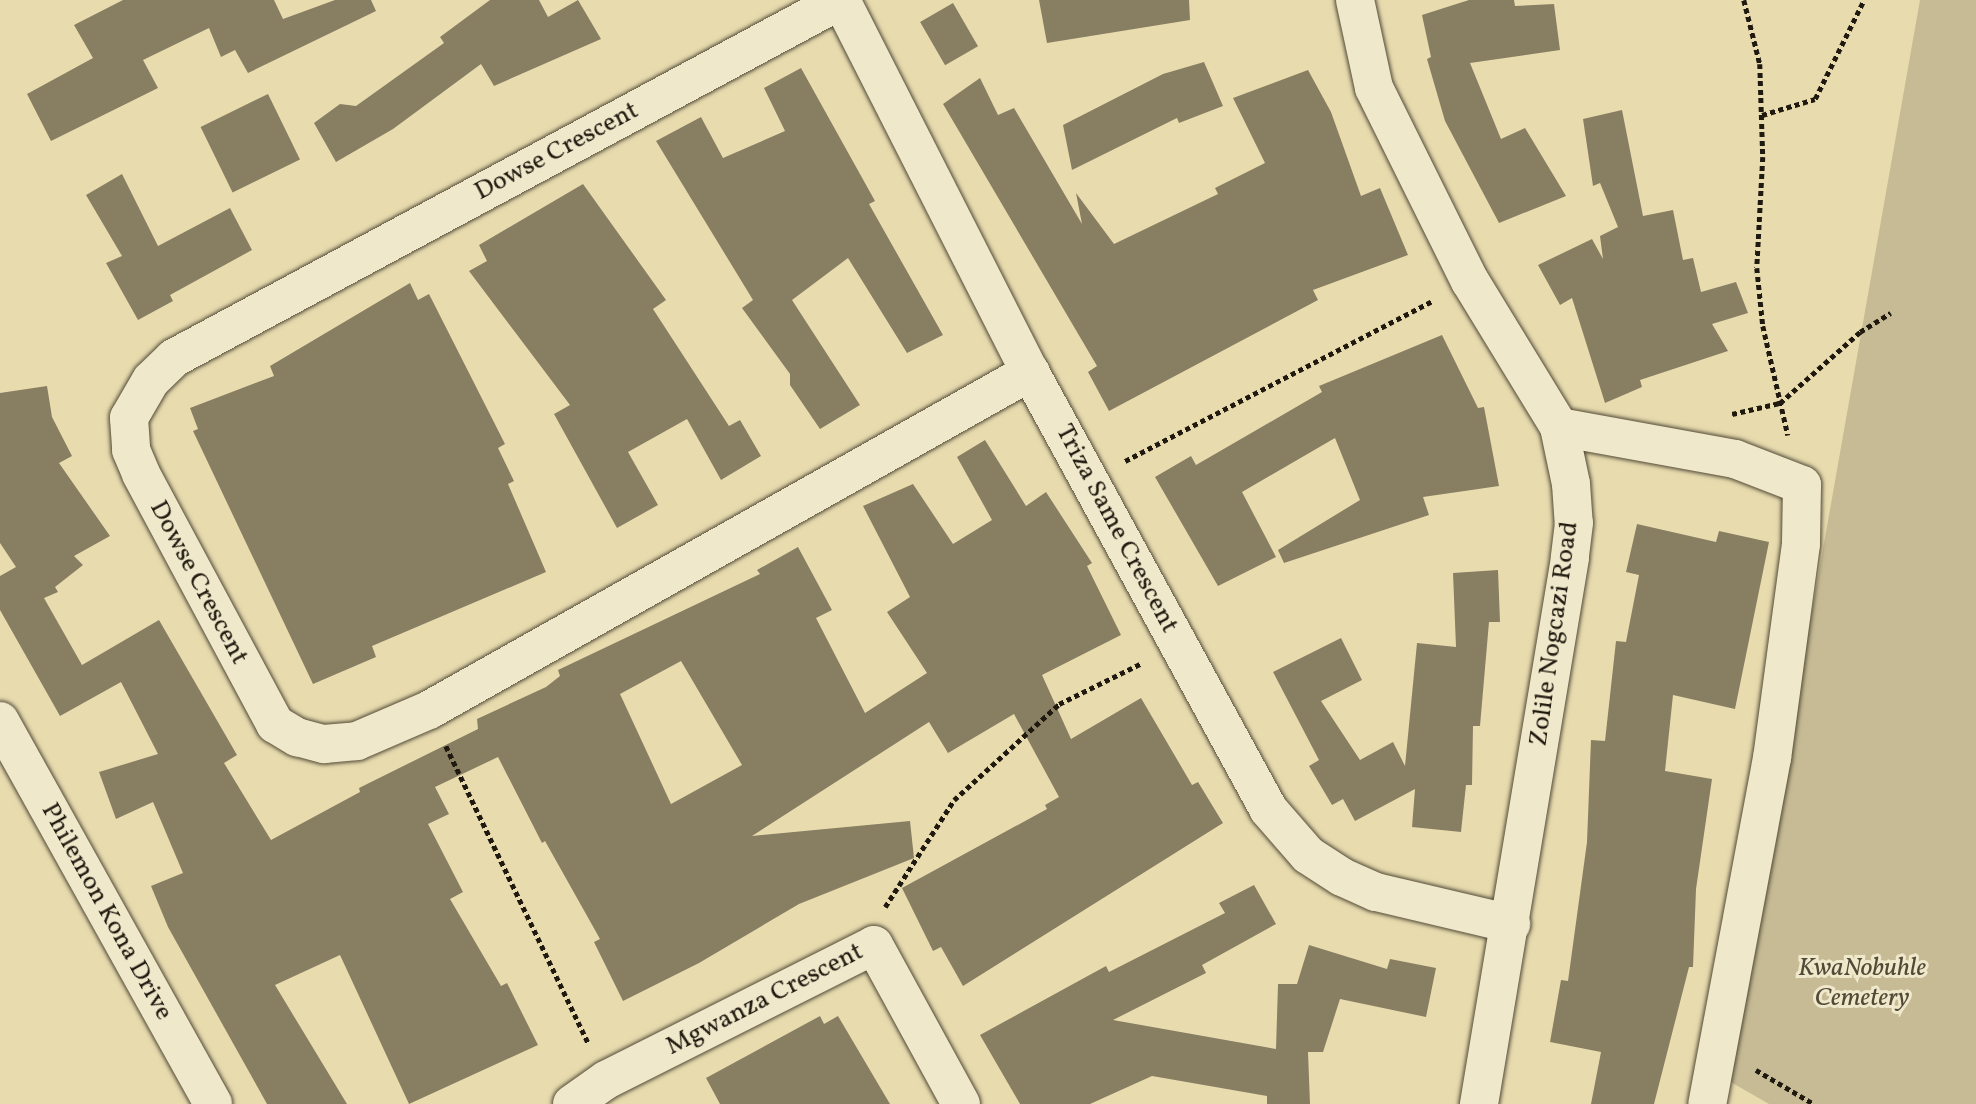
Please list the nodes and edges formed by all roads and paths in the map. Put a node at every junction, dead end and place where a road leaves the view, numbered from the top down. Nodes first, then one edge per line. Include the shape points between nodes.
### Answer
1 (841, 0) edge
2 (1354, 0) edge
3 (1744, 0) edge
4 (1864, 0) edge
5 (1762, 115) junction
6 (1470, 281) junction
7 (1890, 313) dead end
8 (1030, 372) junction
9 (1780, 403) junction
10 (1718, 418) dead end
11 (1559, 427) junction
12 (1090, 480) junction
13 (1802, 485) junction
14 (1179, 645) junction
15 (429, 710) junction
16 (0, 721) edge
17 (1511, 924) junction
18 (874, 945) junction
19 (1752, 1068) dead end
20 (606, 1080) junction
21 (1717, 1099) edge
22 (213, 1104) edge
23 (572, 1104) edge
24 (961, 1104) edge
25 (1479, 1104) edge
26 (1814, 1104) edge

1 - 8 street, Triza Same Crescent
1 - 15 street, Dowse Crescent via 174,358 138,400 129,418 131,450 275,723 297,737 335,743 357,741
2 - 6 street, Zolile Nogcazi Road via 1374,88
3 - 5 path via 1760,64
4 - 5 path via 1815,99
5 - 9 path via 1757,268
6 - 11 street, Zolile Nogcazi Road
6 - 12 path
7 - 9 path via 1860,332
8 - 12 street, Triza Same Crescent
8 - 15 street, Dowse Crescent
9 - 10 path
9 - 13 path
11 - 13 street via 1735,459
11 - 17 street, Zolile Nogcazi Road via 1574,523
12 - 14 street, Triza Same Crescent
13 - 21 street via 1801,544 1772,758
14 - 17 street, Triza Same Crescent via 1268,809 1308,855 1376,892
14 - 18 path via 1059,704 954,800 885,906
15 - 20 path
16 - 22 street, Philemon Kona Drive
17 - 25 street, Zolile Nogcazi Road
18 - 20 street, Mgwanza Crescent
18 - 24 street, Mgwanza Crescent
19 - 26 path
20 - 23 street, Mgwanza Crescent

